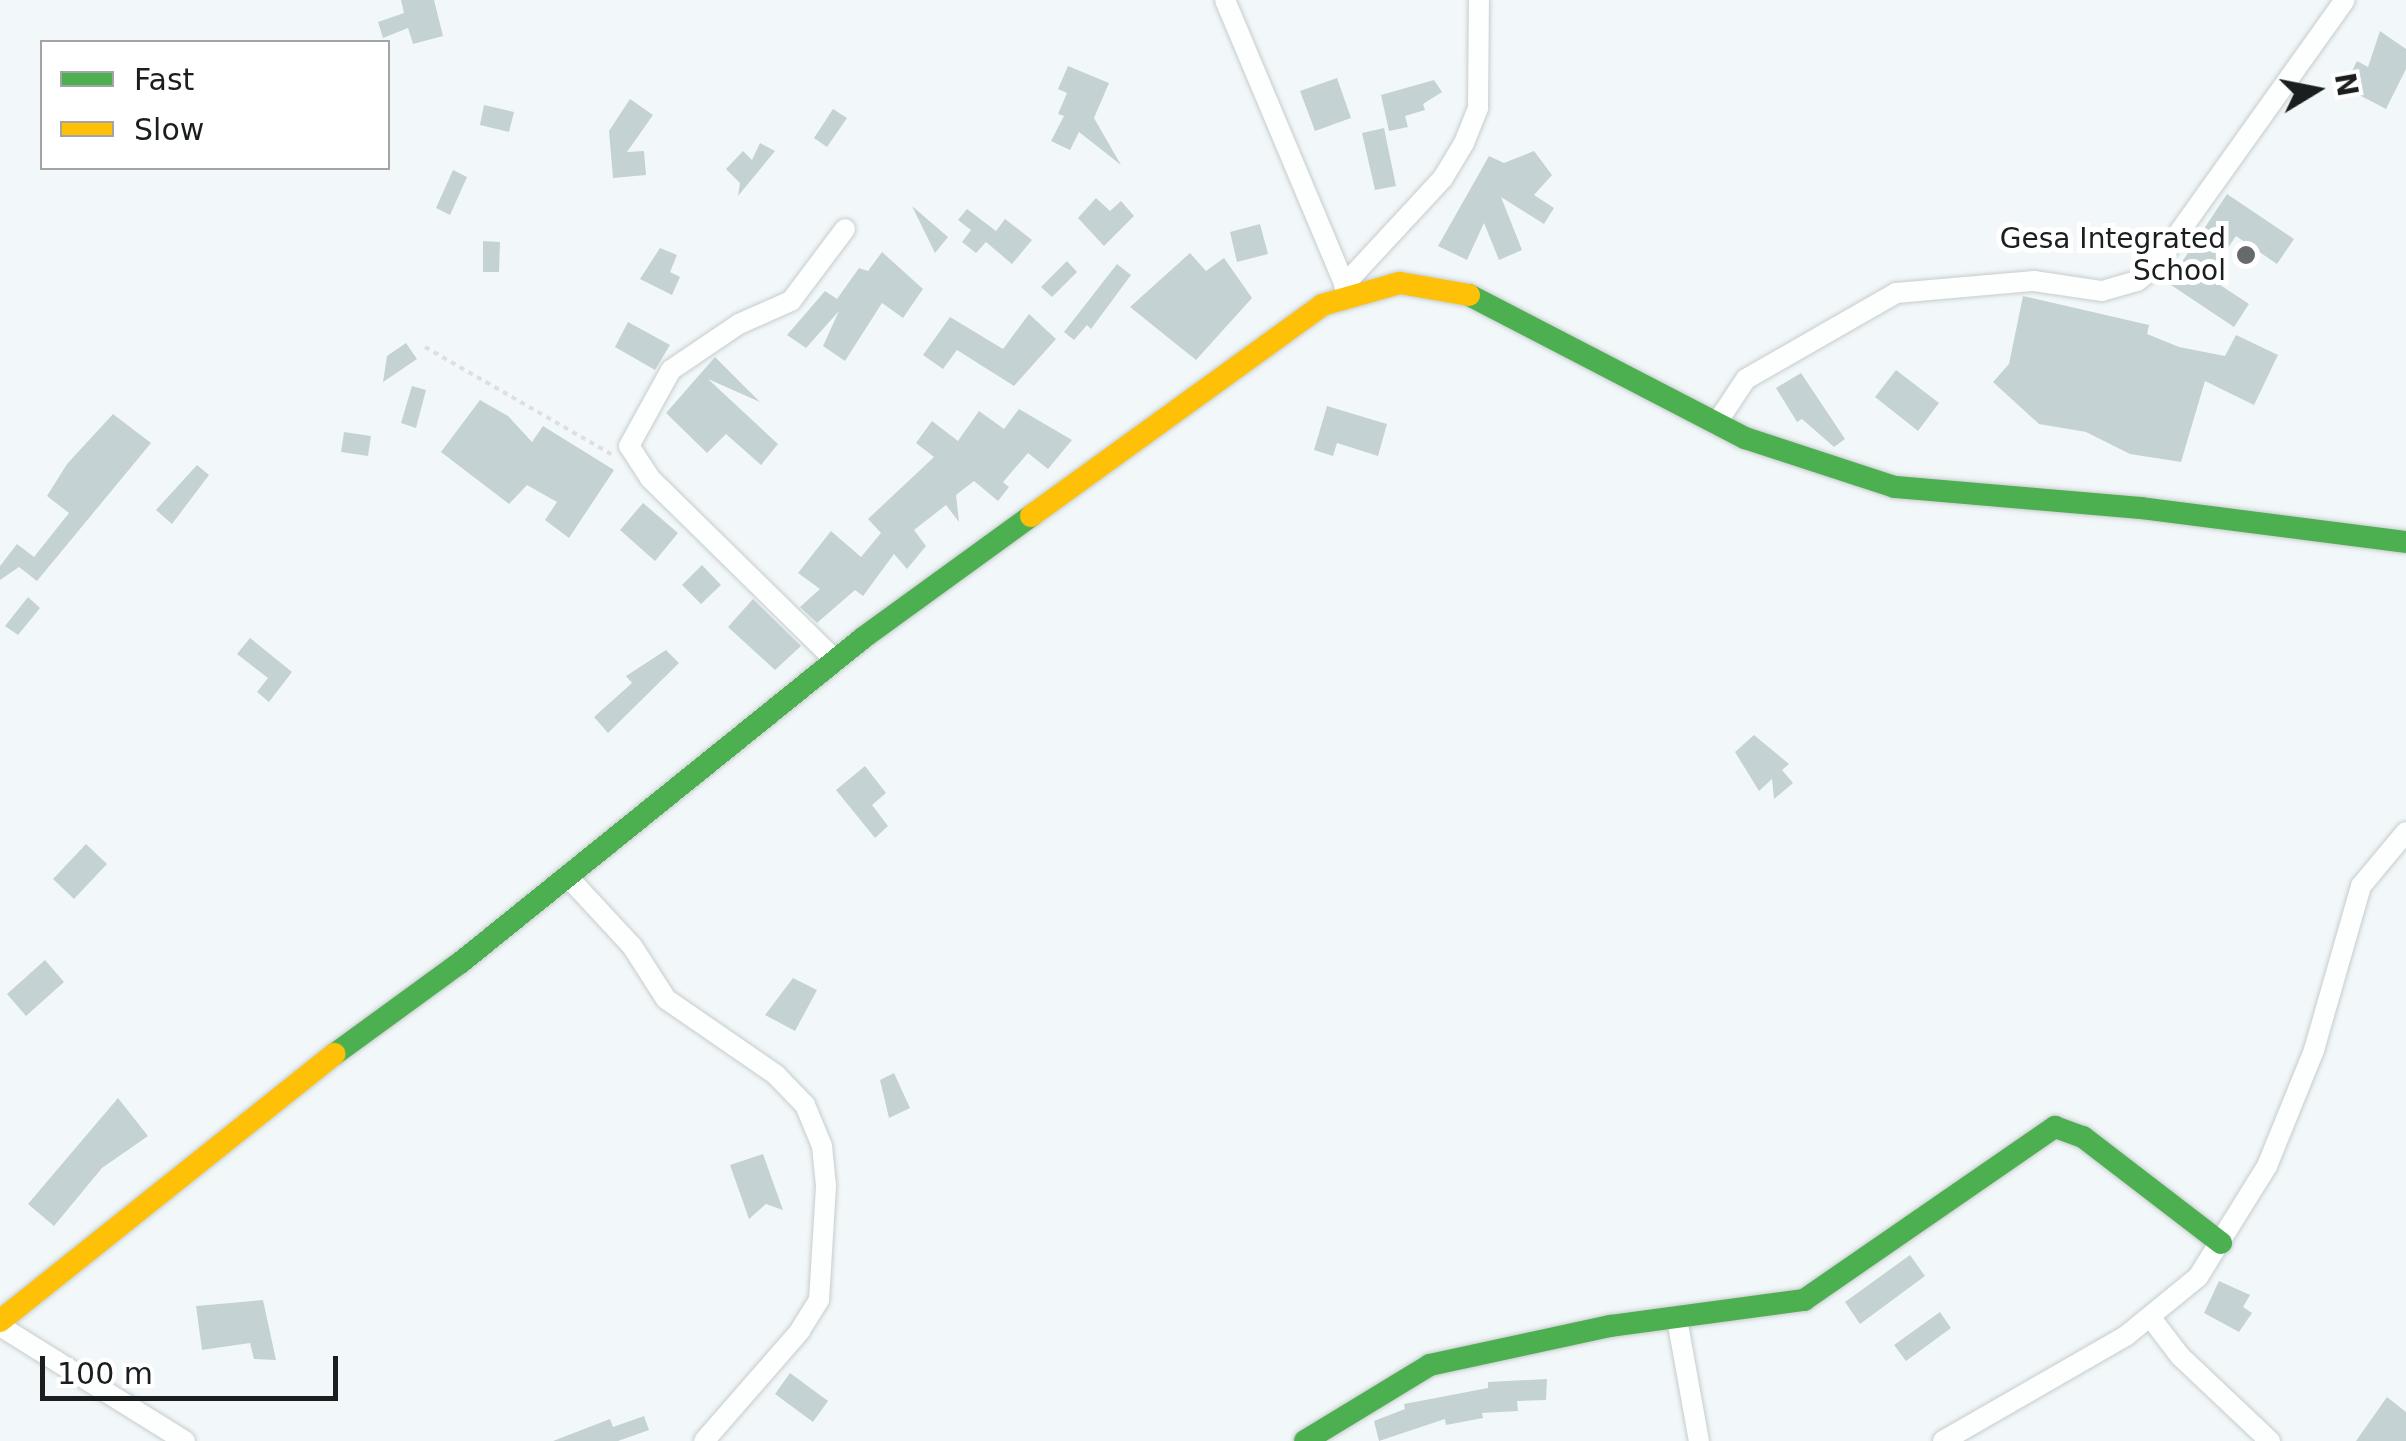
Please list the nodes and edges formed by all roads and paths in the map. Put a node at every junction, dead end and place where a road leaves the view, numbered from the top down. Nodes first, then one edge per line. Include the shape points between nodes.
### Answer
1 (1225, 0) edge
2 (1479, 0) edge
3 (2345, 0) edge
4 (845, 229) dead end
5 (1347, 292) junction
6 (425, 347) dead end
7 (1716, 424) junction
8 (589, 444) dead end
9 (2406, 542) edge
10 (836, 661) junction
11 (2406, 832) edge
12 (568, 877) junction
13 (2221, 1243) junction
14 (2151, 1318) junction
15 (1678, 1319) junction
16 (0, 1323) edge
17 (184, 1441) edge
18 (704, 1441) edge
19 (1305, 1441) edge
20 (1698, 1441) edge
21 (1943, 1441) edge
22 (2270, 1441) edge

1 - 5 street
2 - 5 street via 1480,92 1464,142 1443,178
3 - 7 street via 2154,269 2137,281 2102,292 2034,281 1896,293 1746,378
4 - 10 street via 791,302 726,331 671,370 630,446 650,478
5 - 7 main road via 1400,284 1463,292
5 - 10 main road via 1301,318
6 - 8 path via 521,396
7 - 9 main road via 1814,465 1895,487
10 - 12 main road
11 - 13 street via 2362,886 2304,1076 2267,1166
12 - 16 main road via 260,1108
12 - 18 street via 632,946 666,1000 795,1095 822,1146 826,1186 818,1300 800,1331
13 - 14 street via 2180,1297
13 - 15 main road via 2083,1137 2055,1127 1814,1295 1786,1306
14 - 21 street
14 - 22 street via 2180,1356
15 - 19 main road via 1430,1365
15 - 20 street
16 - 17 street

